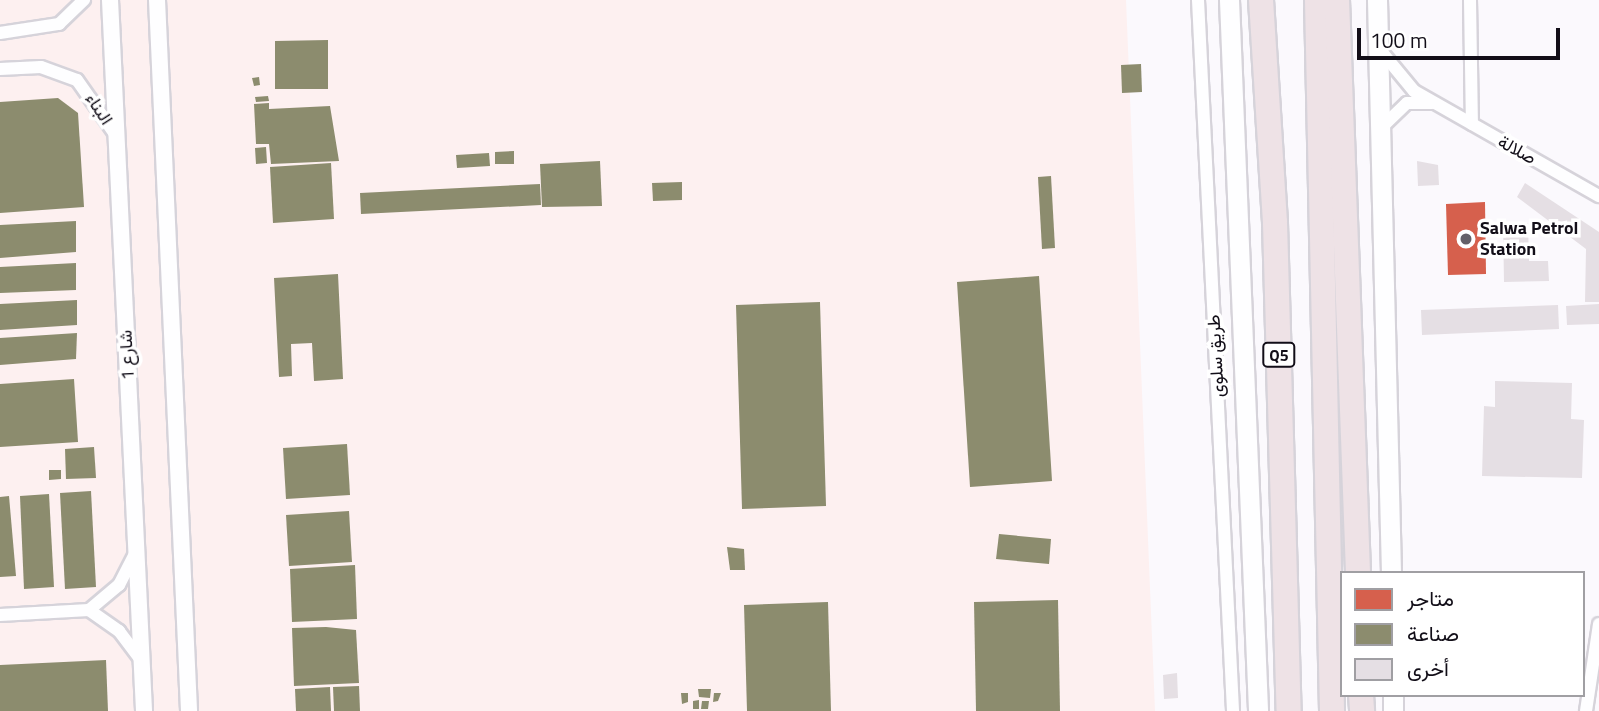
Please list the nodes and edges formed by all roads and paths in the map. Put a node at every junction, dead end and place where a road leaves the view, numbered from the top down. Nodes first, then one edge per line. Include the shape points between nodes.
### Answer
1 (84, 0) edge
2 (110, 0) edge
3 (157, 0) edge
4 (1198, 0) edge
5 (1229, 0) edge
6 (1261, 0) edge
7 (1317, 0) edge
8 (1337, 0) edge
9 (1377, 0) edge
10 (1470, 0) edge
11 (0, 33) edge
12 (1379, 48) junction
13 (0, 69) edge
14 (1435, 103) junction
15 (1472, 124) junction
16 (1381, 129) junction
17 (117, 137) junction
18 (1599, 196) edge
19 (137, 548) junction
20 (1358, 571) edge
21 (1391, 571) edge
22 (89, 610) junction
23 (0, 615) edge
24 (1599, 624) edge
25 (141, 661) junction
26 (144, 711) edge
27 (189, 711) edge
28 (1233, 711) edge
29 (1258, 711) edge
30 (1289, 711) edge
31 (1332, 711) edge
32 (1586, 711) edge

1 - 11 street via 60,24
2 - 17 street, شارع 1
3 - 27 street
4 - 28 street, طريق سلوى
5 - 29 main road, طريق سلوى
6 - 30 highway, Q5 via 1275,223
7 - 31 highway
8 - 20 highway
9 - 12 main road
10 - 15 street
12 - 14 street, صلالة via 1395,76
12 - 16 main road
13 - 17 street, البناء via 41,67 77,80
14 - 15 street, صلالة
14 - 16 street via 1407,103
15 - 18 street, صلالة
16 - 21 main road
17 - 19 street, شارع 1
19 - 22 street via 119,585
19 - 25 street, شارع 1
22 - 23 street
22 - 25 street via 119,631
24 - 32 street
25 - 26 street, شارع 1

